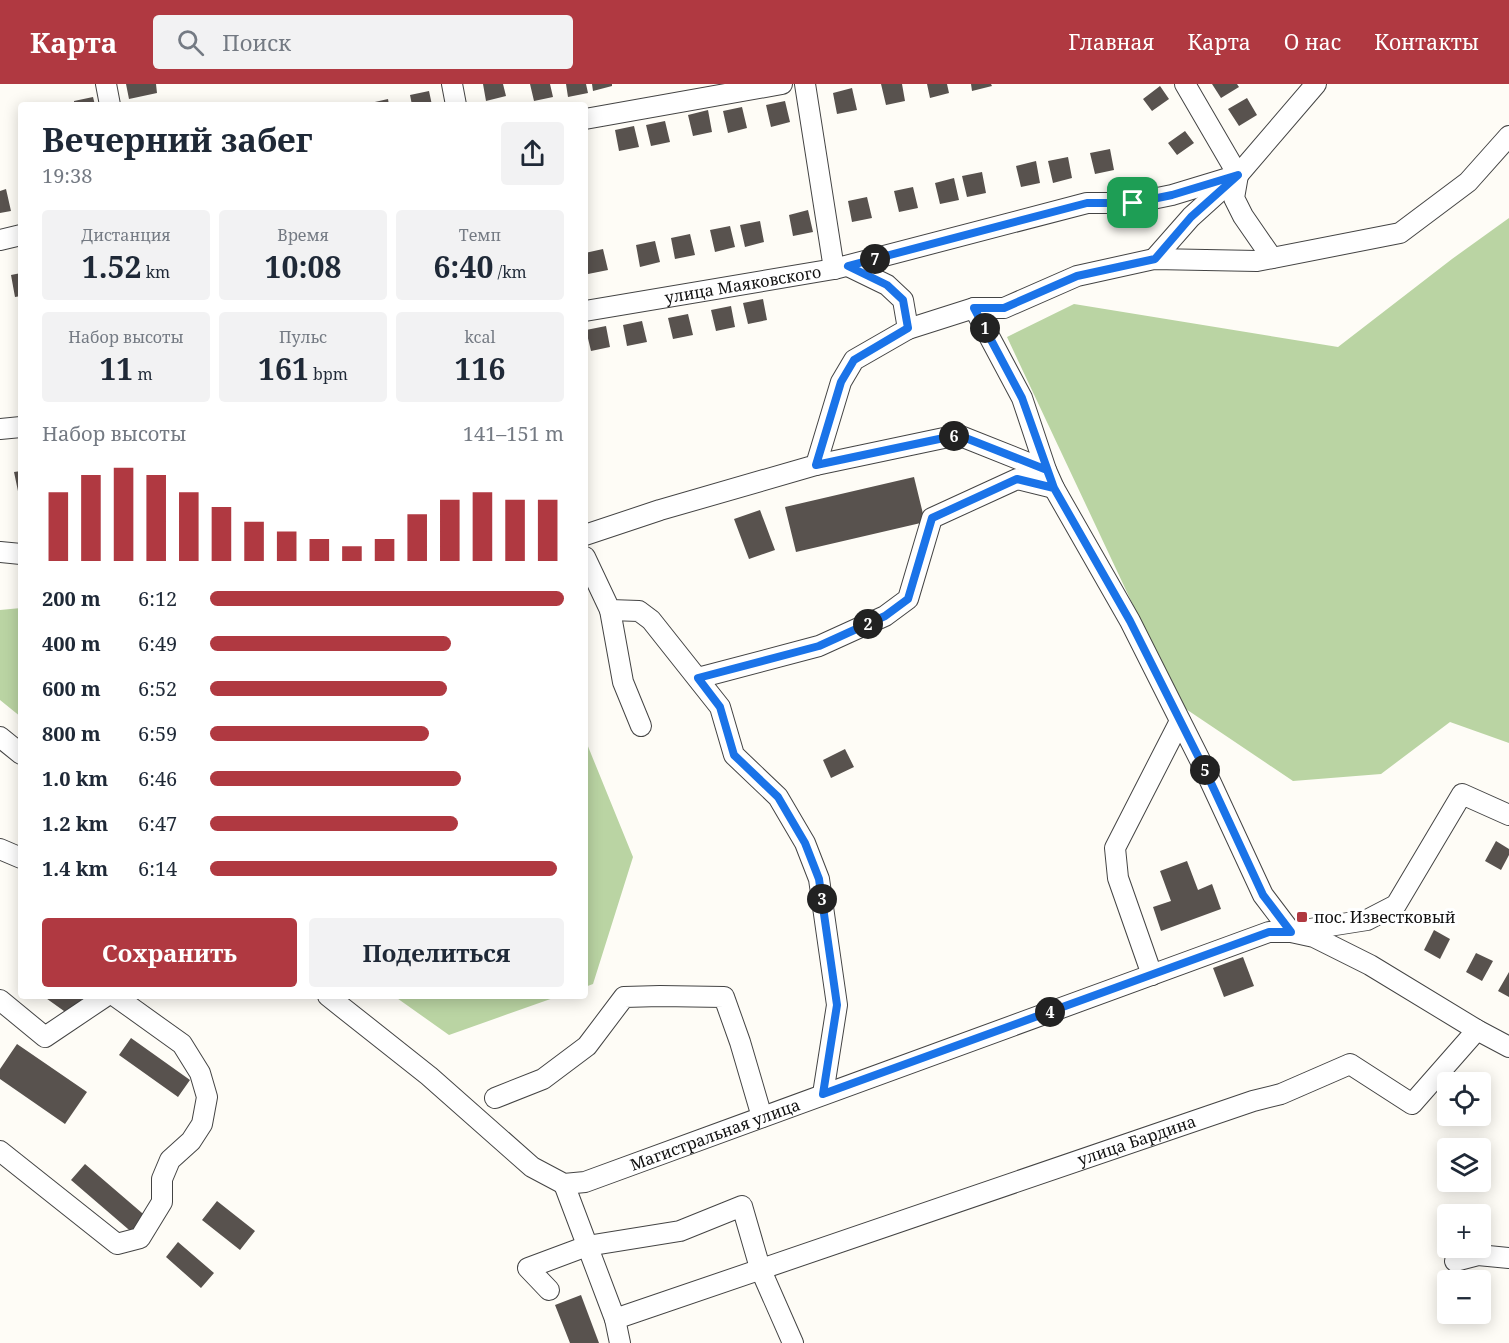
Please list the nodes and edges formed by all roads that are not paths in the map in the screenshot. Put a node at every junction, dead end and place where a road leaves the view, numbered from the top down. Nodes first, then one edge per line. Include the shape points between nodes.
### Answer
1 (106, 84) edge
2 (452, 84) edge
3 (782, 84) edge
4 (805, 84) edge
5 (1185, 84) edge
6 (1316, 84) edge
7 (109, 102) edge
8 (455, 102) edge
9 (588, 118) edge
10 (1509, 136) edge
11 (1238, 175) junction
12 (18, 236) edge
13 (0, 240) edge
14 (1272, 258) junction
15 (1155, 259) junction
16 (841, 268) junction
17 (974, 308) junction
18 (588, 310) edge
19 (908, 328) junction
20 (18, 427) edge
21 (0, 429) edge
22 (816, 465) junction
23 (1047, 470) junction
24 (1054, 488) junction
25 (588, 534) edge
26 (0, 552) edge
27 (18, 554) edge
28 (588, 563) edge
29 (610, 610) junction
30 (698, 678) junction
31 (1180, 721) junction
32 (641, 726) dead end
33 (0, 737) edge
34 (18, 752) edge
35 (1509, 815) edge
36 (0, 849) edge
37 (18, 857) edge
38 (1291, 932) junction
39 (1152, 975) junction
40 (102, 999) edge
41 (119, 999) edge
42 (332, 999) edge
43 (0, 1000) edge
44 (1477, 1030) junction
45 (1509, 1047) edge
46 (823, 1094) junction
47 (495, 1098) dead end
48 (762, 1117) junction
49 (0, 1151) edge
50 (564, 1184) junction
51 (587, 1246) junction
52 (1509, 1258) edge
53 (1455, 1261) dead end
54 (760, 1268) junction
55 (549, 1290) dead end
56 (615, 1319) junction
57 (620, 1343) edge
58 (793, 1343) edge

1 - 7 street
2 - 8 street
3 - 9 street
4 - 16 street
5 - 11 street
6 - 11 street
10 - 14 street via 1468,182 1400,233
11 - 14 street via 1234,198
11 - 15 street via 1191,217
11 - 16 street, улица Маяковского via 1133,203 1087,203
12 - 13 street
14 - 15 street
15 - 17 street via 1077,276 1004,308
16 - 18 street, улица Маяковского
16 - 19 street via 887,285 903,300
17 - 19 street
17 - 23 street via 1022,398
19 - 22 street via 854,360 841,382
20 - 21 street
22 - 23 street via 958,435
22 - 25 street
23 - 24 street
24 - 30 street via 1017,479 932,518 908,599 885,616 819,646
24 - 31 street via 1130,621
26 - 27 street
28 - 29 street
29 - 30 street via 639,611 651,620
29 - 32 street via 623,682
30 - 46 street via 720,707 734,755 778,797 805,843 819,879 837,1005
31 - 38 street via 1263,895
31 - 39 street via 1115,848 1118,878
33 - 34 street
35 - 38 street via 1462,794 1396,905 1367,920
36 - 37 street
38 - 39 street, Магистральная улица via 1269,932
38 - 44 street, Магистральная улица via 1314,937 1370,965
39 - 46 street, Магистральная улица
40 - 43 street via 45,1037
41 - 49 street via 182,1044 200,1073 207,1097 202,1124 191,1141 170,1160 162,1179 162,1202 140,1238 117,1244
42 - 50 street via 429,1076 532,1167
44 - 45 street, Магистральная улица
44 - 54 street, улица Бардина via 1412,1104 1350,1064 1281,1094
46 - 48 street, Магистральная улица
47 - 48 street via 543,1079 587,1046 624,997 724,997
48 - 50 street, Магистральная улица via 585,1182
50 - 51 street
51 - 54 street via 680,1231 742,1206
51 - 55 street via 528,1268
51 - 56 street
52 - 53 street via 1478,1254
54 - 56 street
54 - 58 street
56 - 57 street

